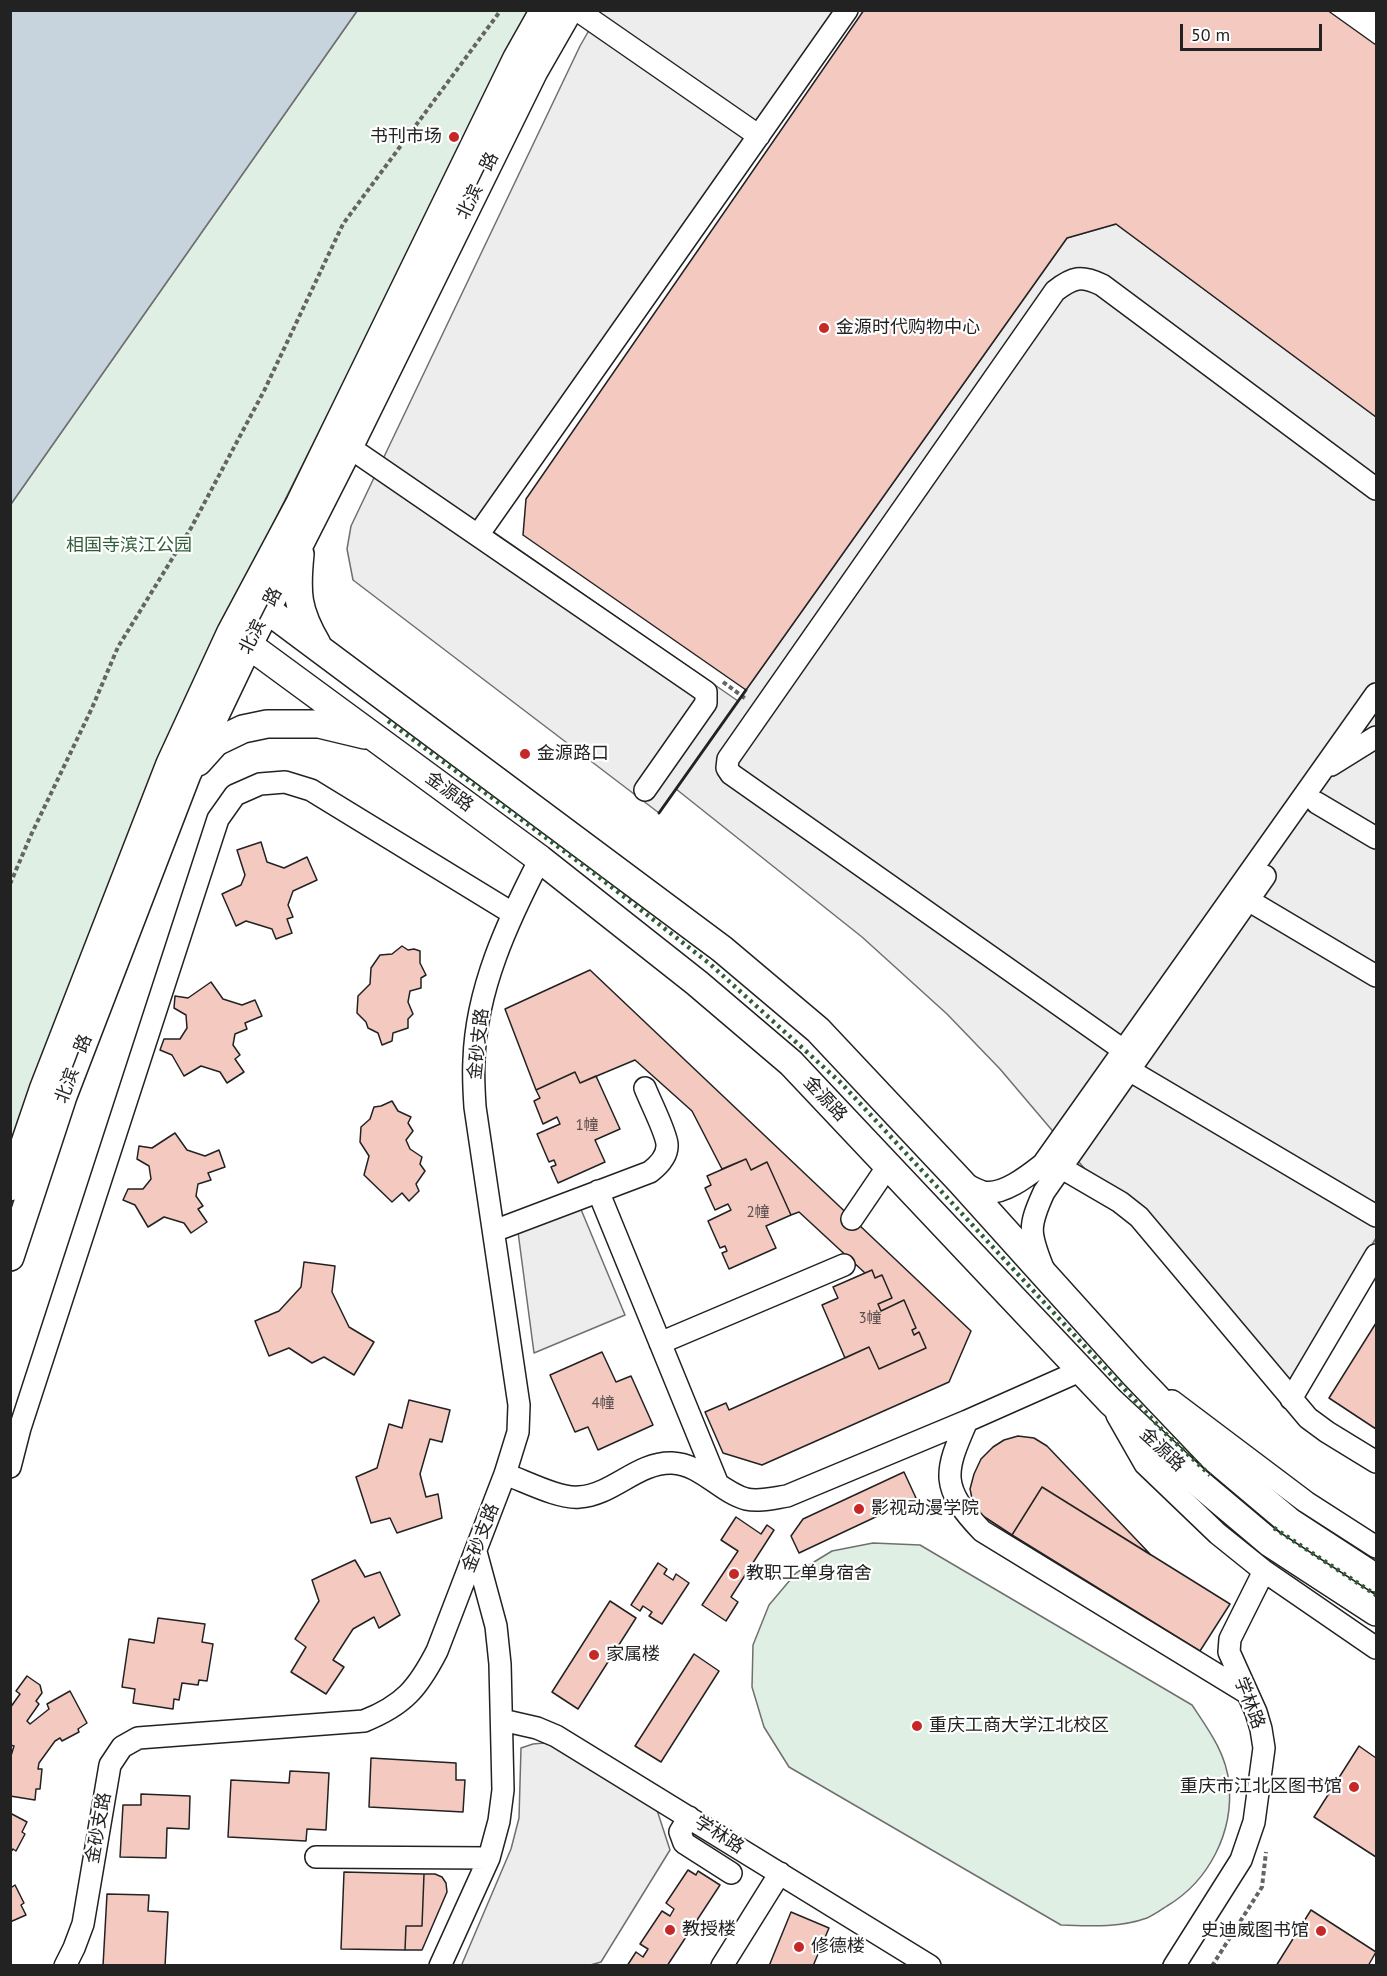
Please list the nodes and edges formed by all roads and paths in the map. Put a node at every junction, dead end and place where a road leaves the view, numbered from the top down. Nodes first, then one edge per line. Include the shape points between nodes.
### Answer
1 (501, 10) edge
2 (544, 10) edge
3 (569, 10) edge
4 (577, 10) edge
5 (847, 10) edge
6 (759, 136) junction
7 (349, 447) junction
8 (1377, 489) edge
9 (478, 535) junction
10 (302, 541) junction
11 (259, 604) junction
12 (240, 638) junction
13 (319, 648) junction
14 (1377, 694) edge
15 (404, 711) junction
16 (1377, 717) edge
17 (1377, 737) edge
18 (376, 739) junction
19 (1353, 752) junction
20 (1323, 769) junction
21 (187, 774) junction
22 (645, 790) dead end
23 (1317, 803) junction
24 (1377, 838) edge
25 (540, 859) junction
26 (10, 884) edge
27 (1248, 900) junction
28 (512, 913) junction
29 (1377, 976) edge
30 (1130, 1060) junction
31 (645, 1089) dead end
32 (888, 1166) junction
33 (1060, 1167) junction
34 (960, 1181) junction
35 (10, 1187) edge
36 (598, 1191) junction
37 (1377, 1216) edge
38 (852, 1219) dead end
39 (494, 1232) junction
40 (1377, 1255) edge
41 (10, 1257) edge
42 (844, 1265) dead end
43 (1046, 1277) junction
44 (660, 1343) junction
45 (1082, 1370) junction
46 (1134, 1374) junction
47 (1291, 1399) junction
48 (1110, 1401) junction
49 (967, 1421) junction
50 (1377, 1462) edge
51 (10, 1467) edge
52 (505, 1474) junction
53 (717, 1482) junction
54 (1377, 1547) edge
55 (476, 1552) junction
56 (1264, 1571) junction
57 (1377, 1578) edge
58 (1377, 1612) edge
59 (1377, 1648) edge
60 (1247, 1693) junction
61 (502, 1720) junction
62 (689, 1817) junction
63 (316, 1857) dead end
64 (489, 1858) junction
65 (731, 1873) dead end
66 (780, 1873) junction
67 (1262, 1887) dead end
68 (904, 1959) edge
69 (65, 1965) edge
70 (440, 1965) edge
71 (722, 1965) edge
72 (930, 1965) edge
73 (1174, 1965) edge
74 (1212, 1965) edge

1 - 26 path via 344,224 264,390 191,528 118,647
2 - 11 main road, 北滨一路 via 300,503
3 - 7 main road, 北滨一路 via 534,71
4 - 6 street
5 - 6 street
6 - 9 street
7 - 9 street
7 - 10 main road, 北滨一路
8 - 30 street via 1102,285 1078,278 1055,291 728,759 731,774
9 - 22 street via 706,692 706,703
10 - 11 main road, 北滨一路
10 - 13 main road via 298,599 304,622
11 - 12 main road, 北滨一路
11 - 13 main road, 金源路
12 - 18 main road, 金源路
12 - 21 main road, 北滨一路
12 - 35 main road, 北滨一路 via 170,764 43,1090
13 - 15 main road, 金源路
14 - 20 street
15 - 18 main road via 380,710 372,727
15 - 34 main road, 金源路 via 722,948 818,1030
16 - 19 street
17 - 19 street
18 - 21 main road via 319,724 267,723 216,742
18 - 25 main road, 金源路
19 - 20 street
19 - 23 street
20 - 30 street
21 - 41 main road, 北滨一路 via 63,1096
23 - 24 street
23 - 27 street
25 - 28 street, 金砂支路
25 - 32 main road, 金源路 via 792,1063
27 - 29 street
27 - 30 street
28 - 39 street, 金砂支路 via 479,1016 474,1060 475,1107
28 - 51 street via 311,790 285,782 260,784 235,795 218,819
30 - 33 street
30 - 34 street via 1043,1164 1021,1181 984,1193
30 - 37 street
31 - 36 street via 667,1143 665,1155 650,1172
32 - 38 street
32 - 45 main road, 金源路
33 - 43 street via 1032,1220 1033,1242
33 - 47 street via 1139,1217
34 - 43 main road, 金源路
36 - 39 street
36 - 44 street
39 - 52 street, 金砂支路 via 519,1405 518,1432
40 - 47 street
42 - 44 street
43 - 46 main road, 金源路
44 - 53 street
45 - 48 main road, 金源路
45 - 49 street
46 - 54 street via 1306,1502
46 - 57 main road, 金源路 via 1214,1458 1281,1515
47 - 50 street via 1327,1432
48 - 56 street via 1144,1464
48 - 58 main road, 金源路 via 1270,1543
49 - 53 street via 787,1496 746,1499
49 - 60 street via 948,1477 955,1497 982,1531
52 - 53 street via 577,1498 593,1495 652,1465 674,1463
52 - 55 street, 金砂支路
55 - 61 street via 496,1626
55 - 69 street, 金砂支路 via 424,1676 405,1699 384,1714 364,1721 138,1738 122,1747 110,1765 82,1924
56 - 59 street
56 - 60 street, 学林路 via 1230,1640 1229,1652
60 - 73 street, 学林路 via 1264,1748 1254,1822 1241,1860
61 - 62 street, 学林路 via 556,1736
61 - 64 street via 503,1790
62 - 65 street via 680,1832 684,1843
62 - 66 street, 学林路
63 - 64 street
64 - 70 street
66 - 68 street, 学林路
66 - 71 street
67 - 74 path
68 - 72 street, 学林路

